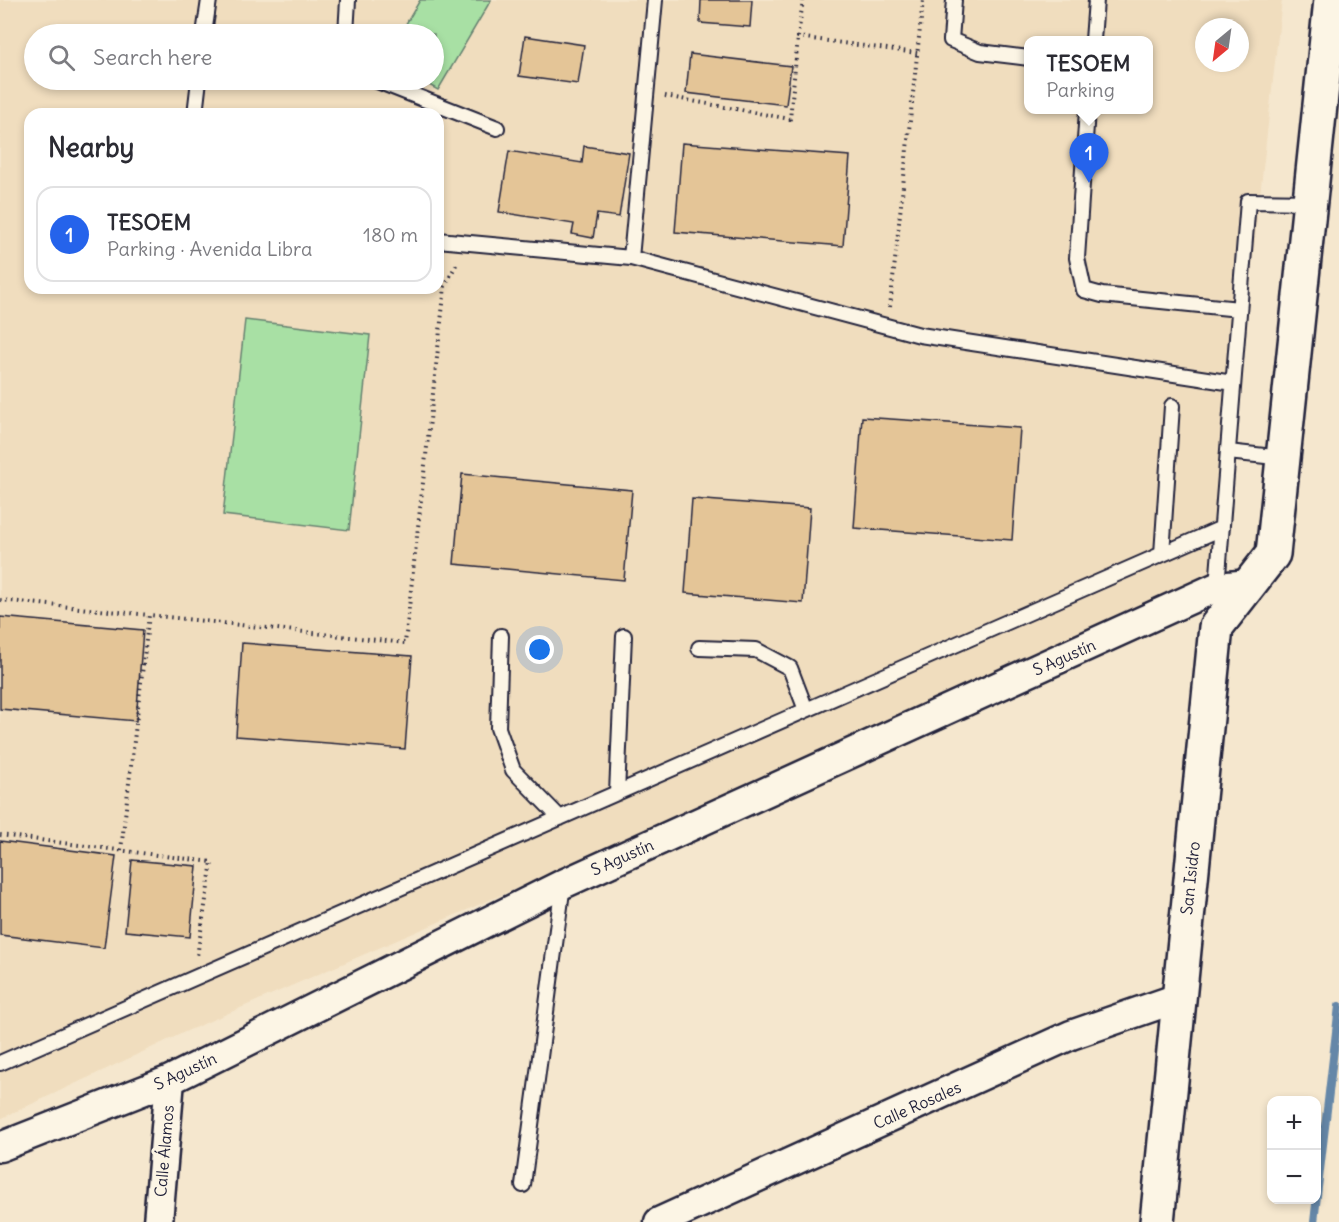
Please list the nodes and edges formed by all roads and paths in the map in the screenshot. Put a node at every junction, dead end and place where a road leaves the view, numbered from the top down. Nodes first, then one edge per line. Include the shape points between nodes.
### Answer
1 (209, 0) edge
2 (348, 0) edge
3 (655, 0) edge
4 (803, 0) edge
5 (923, 0) edge
6 (954, 0) edge
7 (1096, 0) edge
8 (1331, 0) edge
9 (205, 24) edge
10 (347, 24) edge
11 (1093, 36) edge
12 (798, 37) junction
13 (917, 52) junction
14 (1024, 57) edge
15 (198, 90) edge
16 (400, 90) edge
17 (646, 93) junction
18 (196, 108) edge
19 (1087, 114) edge
20 (497, 128) dead end
21 (1311, 202) junction
22 (444, 241) edge
23 (461, 242) junction
24 (631, 258) junction
25 (1239, 309) junction
26 (888, 326) junction
27 (1233, 383) junction
28 (1172, 406) dead end
29 (1228, 452) junction
30 (1284, 458) junction
31 (1222, 528) junction
32 (1162, 554) junction
33 (1250, 584) junction
34 (1217, 587) junction
35 (0, 600) edge
36 (149, 615) junction
37 (501, 636) dead end
38 (624, 636) dead end
39 (699, 648) dead end
40 (806, 710) junction
41 (616, 793) junction
42 (560, 818) junction
43 (0, 835) edge
44 (121, 850) junction
45 (563, 884) junction
46 (193, 979) junction
47 (1178, 998) junction
48 (0, 1063) edge
49 (170, 1080) junction
50 (0, 1147) edge
51 (523, 1185) dead end
52 (158, 1222) edge
53 (659, 1222) edge
54 (1157, 1222) edge

1 - 9 lane
2 - 10 lane
3 - 17 lane
4 - 12 path
5 - 13 path
6 - 14 lane via 951,40 980,52
7 - 11 lane
8 - 21 main road
12 - 13 path
12 - 17 path via 790,119
13 - 26 path
15 - 18 lane
16 - 20 lane
17 - 24 lane
19 - 25 lane via 1077,258 1084,290
21 - 25 lane via 1248,201
21 - 30 main road
22 - 23 lane
23 - 24 lane
23 - 36 path via 457,264 445,286 405,643
24 - 26 lane
25 - 27 lane
26 - 27 lane via 920,335
27 - 29 lane
28 - 32 lane
29 - 30 lane
29 - 31 lane
30 - 33 main road, San Isidro via 1273,554
31 - 32 lane
31 - 34 lane
32 - 40 lane
33 - 34 street, S Agustín
33 - 47 main road, San Isidro via 1216,627
34 - 45 street, S Agustín
35 - 36 path
36 - 44 path
37 - 42 lane via 498,728 513,770
38 - 41 lane
39 - 40 lane via 756,650 790,668
40 - 41 lane
41 - 42 lane
42 - 46 lane
43 - 44 path
44 - 46 path via 212,862
45 - 49 street, S Agustín
45 - 51 lane
46 - 48 lane
47 - 53 street, Calle Rosales via 1071,1035
47 - 54 main road, San Isidro
49 - 50 street, S Agustín
49 - 52 street, Calle Álamos

